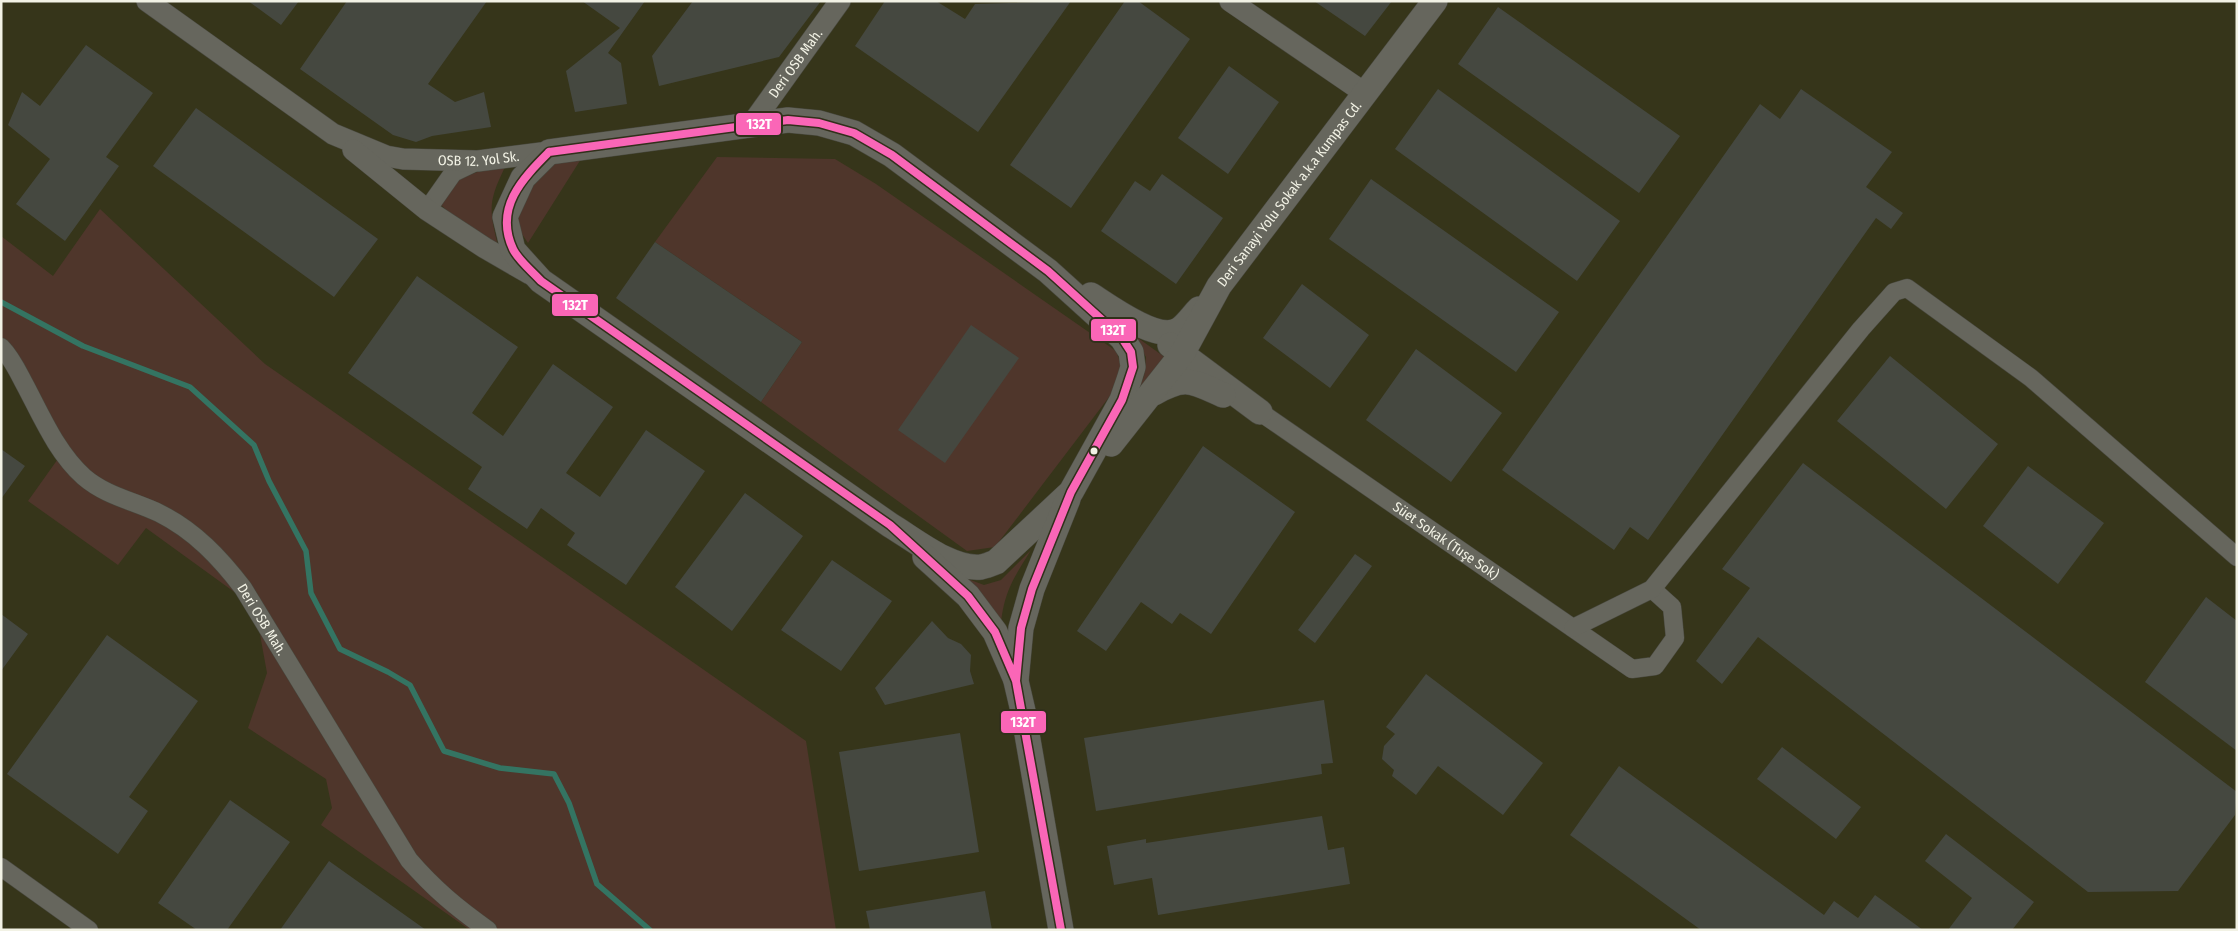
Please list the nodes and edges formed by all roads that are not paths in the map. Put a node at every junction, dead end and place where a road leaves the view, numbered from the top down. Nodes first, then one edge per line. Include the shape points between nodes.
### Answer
1 (147, 1) edge
2 (840, 1) edge
3 (1230, 1) edge
4 (1435, 1) edge
5 (1366, 94) junction
6 (751, 125) junction
7 (333, 134) junction
8 (550, 152) junction
9 (478, 161) junction
10 (427, 210) junction
11 (1048, 271) junction
12 (540, 281) junction
13 (1219, 286) junction
14 (1150, 329) junction
15 (1195, 329) junction
16 (1, 347) edge
17 (1182, 354) junction
18 (1207, 372) junction
19 (1152, 394) junction
20 (1260, 412) junction
21 (1071, 492) junction
22 (890, 525) junction
23 (2237, 557) edge
24 (1652, 589) junction
25 (1573, 628) junction
26 (1016, 681) junction
27 (1, 867) edge
28 (89, 930) edge
29 (488, 930) edge
30 (1061, 930) edge

1 - 7 street, OSB 12. Yol Sk.
2 - 6 street, Deri OSB Mah.
3 - 5 street
4 - 5 main road, Deri Sanayi Yolu Sokak a.k.a Kumpas Cd.
5 - 13 main road, Deri Sanayi Yolu Sokak a.k.a Kumpas Cd.
6 - 8 main road, OSB 12. Yol Sk.
6 - 11 main road, OSB 12. Yol Sk. via 788,120 819,123 854,133 892,155
7 - 9 street, OSB 12. Yol Sk. via 386,156
7 - 10 street
8 - 9 street, OSB 12. Yol Sk.
8 - 12 main road via 523,178 505,217 513,250
9 - 10 street via 453,173
10 - 12 street
11 - 14 main road
11 - 21 main road via 1122,338 1131,352 1133,367 1122,400
12 - 22 main road
13 - 14 main road via 1180,329 1167,334
13 - 15 main road, Deri Sanayi Yolu Sokak a.k.a Kumpas Cd.
14 - 17 main road
15 - 17 main road, Deri Sanayi Yolu Sokak a.k.a Kumpas Cd.
15 - 18 street via 1192,344 1195,356
16 - 29 street, Deri OSB Mah. via 15,365 54,440 85,477 105,492 158,513 183,527 222,561 243,588 409,860 430,885
17 - 18 main road
17 - 19 main road, Deri Sanayi Yolu Sokak a.k.a Kumpas Cd.
18 - 20 main road
19 - 20 main road via 1173,382 1187,380
19 - 21 main road, Deri Sanayi Yolu Sokak a.k.a Kumpas Cd.
20 - 25 street, Süet Sokak (Tuşe Sok)
21 - 22 main road via 1008,552 996,562 982,567 963,566 944,558
21 - 26 main road via 1032,588 1021,628
22 - 26 main road via 968,596 995,632
23 - 24 street via 2031,378 1907,288 1894,292 1861,329
24 - 25 street
24 - 25 street, Süet Sokak (Tuşe Sok) via 1672,607 1675,638 1655,666 1632,669
26 - 30 main road via 1024,711
27 - 28 street

